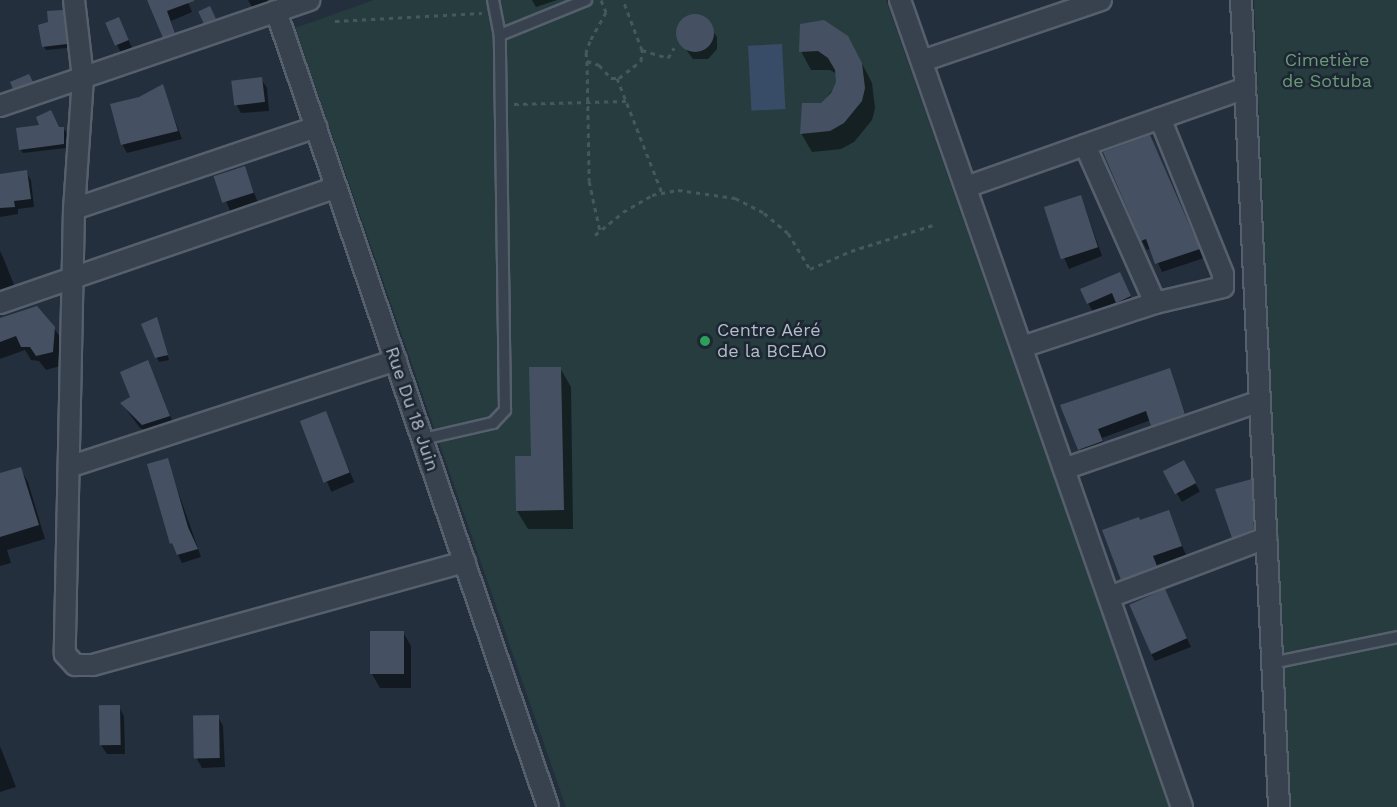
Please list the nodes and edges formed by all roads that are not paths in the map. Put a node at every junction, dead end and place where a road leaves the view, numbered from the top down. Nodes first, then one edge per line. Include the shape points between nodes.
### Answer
1 (74, 0) edge
2 (309, 0) edge
3 (493, 0) edge
4 (586, 0) edge
5 (900, 0) edge
6 (1101, 0) edge
7 (1240, 0) edge
8 (276, 12) junction
9 (500, 35) junction
10 (922, 61) junction
11 (83, 78) junction
12 (1245, 88) junction
13 (0, 106) edge
14 (1160, 118) junction
15 (316, 127) junction
16 (1085, 144) junction
17 (336, 187) junction
18 (966, 187) junction
19 (74, 209) junction
20 (72, 278) junction
21 (0, 303) edge
22 (1155, 303) junction
23 (1022, 347) junction
24 (396, 360) junction
25 (1260, 401) junction
26 (423, 440) junction
27 (69, 467) junction
28 (1064, 469) junction
29 (1266, 538) junction
30 (465, 562) junction
31 (1109, 597) junction
32 (1397, 638) edge
33 (1272, 663) junction
34 (548, 807) edge
35 (1182, 807) edge
36 (1279, 807) edge

1 - 11 street
2 - 8 street
3 - 9 lane
4 - 9 lane
5 - 10 street
6 - 10 street
7 - 12 street
8 - 11 street
8 - 15 street, Rue Du 18 Juin
9 - 26 lane via 505,410 494,423
10 - 18 street
11 - 13 street
11 - 19 street
12 - 14 street
12 - 25 street
14 - 16 street
14 - 22 street via 1223,274 1223,287
15 - 17 street, Rue Du 18 Juin
15 - 19 street
16 - 18 street
16 - 22 street
17 - 20 street
17 - 24 street, Rue Du 18 Juin
18 - 23 street
19 - 20 street
20 - 21 street
20 - 27 street
22 - 23 street
23 - 28 street
24 - 26 street, Rue Du 18 Juin
24 - 27 street
25 - 28 street
25 - 29 street
26 - 30 street, Rue Du 18 Juin
27 - 30 street via 65,654 75,664 93,665
28 - 31 street
29 - 31 street
29 - 33 street
30 - 34 street, Rue Du 18 Juin
31 - 35 street
32 - 33 lane
33 - 36 street

